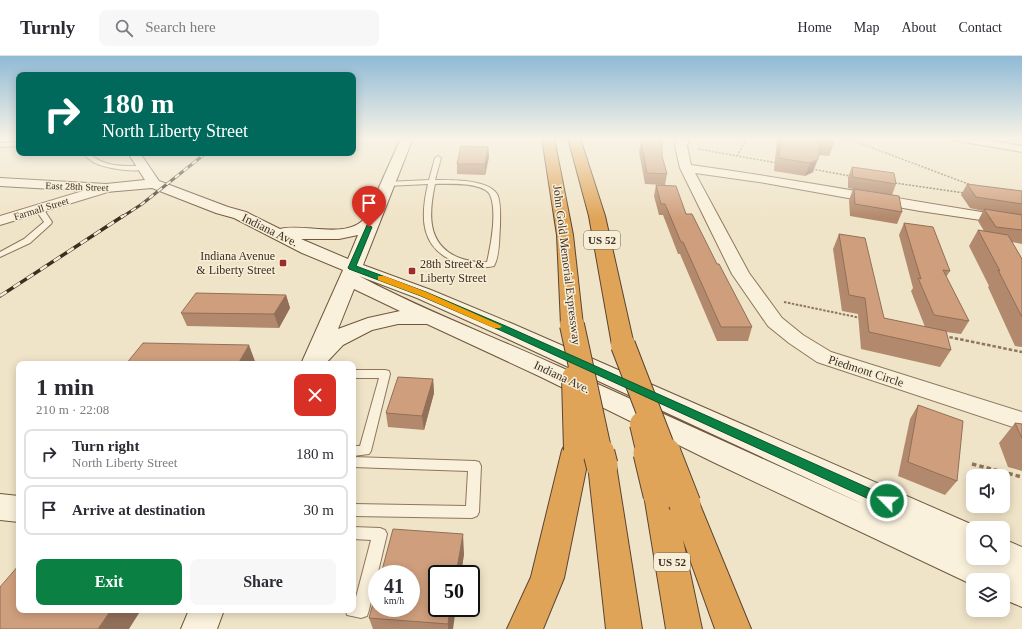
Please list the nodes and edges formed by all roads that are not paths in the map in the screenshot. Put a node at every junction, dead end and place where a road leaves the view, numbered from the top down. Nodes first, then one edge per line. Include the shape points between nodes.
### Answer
1 (104, 165) edge
2 (142, 165) edge
3 (395, 165) edge
4 (436, 165) edge
5 (553, 165) edge
6 (582, 165) edge
7 (685, 165) edge
8 (144, 168) junction
9 (686, 168) junction
10 (0, 182) edge
11 (432, 182) junction
12 (154, 184) junction
13 (387, 184) junction
14 (106, 188) junction
15 (39, 209) junction
16 (222, 210) junction
17 (375, 213) junction
18 (0, 221) edge
19 (1022, 222) edge
20 (264, 226) junction
21 (0, 255) edge
22 (350, 272) junction
23 (572, 324) junction
24 (450, 326) junction
25 (314, 361) edge
26 (315, 361) edge
27 (356, 374) edge
28 (1022, 421) edge
29 (356, 451) edge
30 (356, 462) edge
31 (672, 500) junction
32 (0, 507) edge
33 (16, 509) edge
34 (356, 510) edge
35 (356, 533) edge
36 (966, 537) edge
37 (1010, 557) edge
38 (1022, 562) edge
39 (983, 573) edge
40 (1010, 585) edge
41 (1022, 591) edge
42 (356, 609) edge
43 (207, 613) edge
44 (199, 629) edge
45 (525, 629) edge
46 (624, 629) edge
47 (684, 629) edge
48 (733, 629) edge

1 - 8 lane
2 - 8 main road
3 - 13 main road
4 - 11 lane
5 - 23 highway, John Gold Memorial Expressway / US 52 via 565,234
6 - 31 highway, US 52, bridge via 597,216 623,345
7 - 9 street, Piedmont Circle
8 - 12 main road
9 - 19 street
9 - 28 street, Piedmont Circle via 741,274 775,322 796,339 824,358
10 - 14 main road, East 28th Street
11 - 11 lane via 473,184 490,189 495,196 491,264 483,266 464,262 442,252 436,245 431,237 427,219 428,195
11 - 13 lane
12 - 14 main road, East 28th Street
12 - 16 main road
13 - 17 main road
14 - 15 street, Farmall Street
15 - 18 street, Farmall Street
15 - 21 lane via 48,222 27,240
16 - 20 main road, Indiana Ave.
16 - 22 main road, Indiana Ave. via 237,225 273,247
17 - 20 main road via 366,226 358,230 329,234 300,234
17 - 22 main road
20 - 22 main road, Indiana Ave.
22 - 24 main road, Indiana Ave. via 383,296
22 - 25 main road
22 - 36 main road, Indiana Ave. via 424,294
23 - 45 highway, bridge via 576,450 547,578
23 - 46 highway, John Gold Memorial Expressway / US 52, bridge via 602,465
24 - 26 main road via 423,317 376,322 358,327 340,337
24 - 39 main road, Indiana Ave.
27 - 29 lane via 386,374 365,451
30 - 34 lane via 475,466 472,512
31 - 47 highway, US 52
31 - 48 highway
32 - 33 main road
35 - 42 lane via 380,534 361,610
37 - 38 main road
40 - 41 main road
43 - 44 main road

